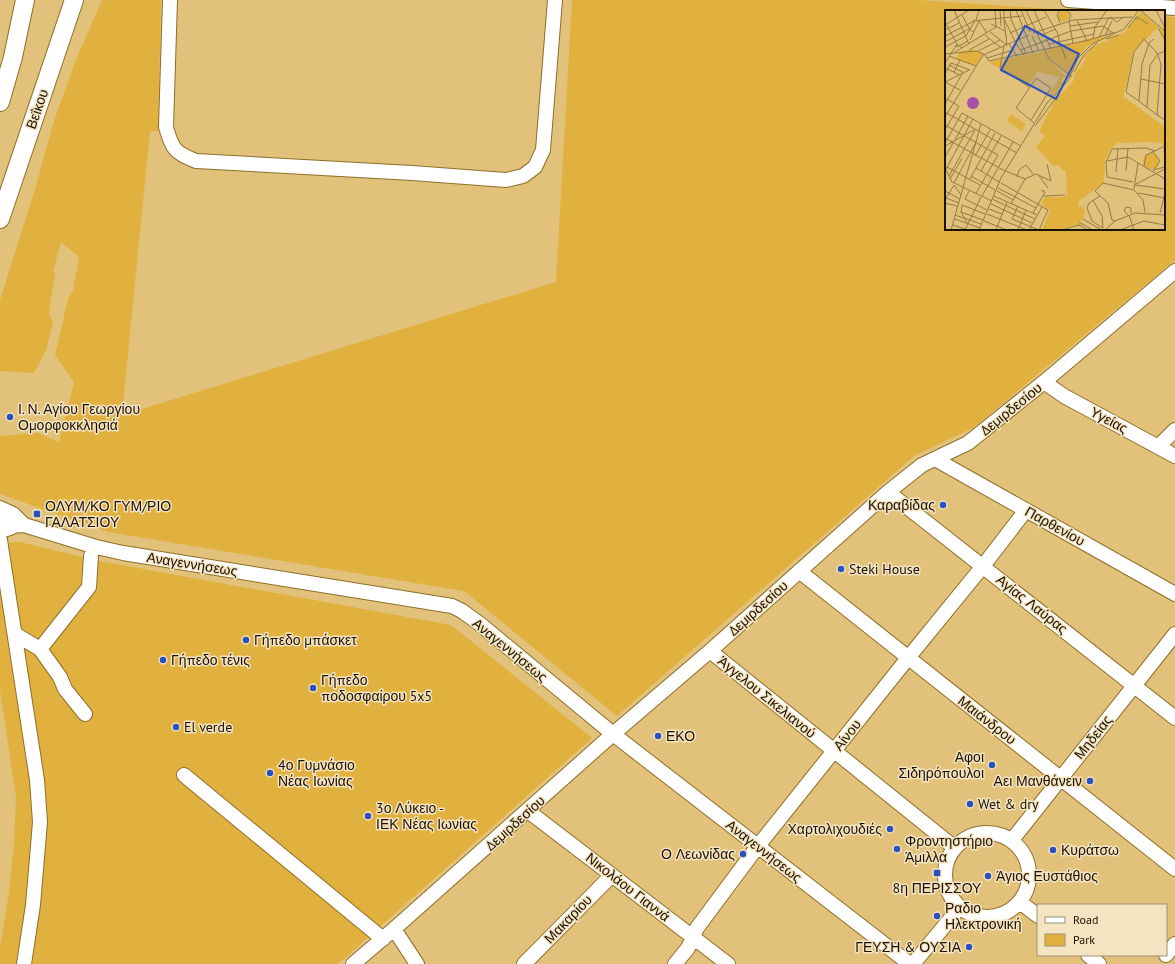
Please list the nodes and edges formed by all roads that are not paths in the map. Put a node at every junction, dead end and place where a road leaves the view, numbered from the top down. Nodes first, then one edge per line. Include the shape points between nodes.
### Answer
1 (25, 0) edge
2 (74, 0) edge
3 (170, 0) edge
4 (555, 0) edge
5 (1068, 0) edge
6 (1175, 8) edge
7 (0, 102) edge
8 (0, 219) edge
9 (1175, 271) edge
10 (1044, 382) junction
11 (1175, 430) edge
12 (1159, 446) junction
13 (1175, 456) edge
14 (935, 458) junction
15 (888, 492) junction
16 (0, 508) edge
17 (1026, 510) junction
18 (7, 529) edge
19 (91, 556) dead end
20 (983, 566) junction
21 (799, 571) junction
22 (1175, 594) edge
23 (15, 634) junction
24 (1175, 634) edge
25 (40, 649) junction
26 (710, 651) junction
27 (908, 658) junction
28 (1134, 685) junction
29 (85, 714) dead end
30 (1175, 718) edge
31 (613, 734) junction
32 (835, 751) junction
33 (184, 775) dead end
34 (1061, 778) junction
35 (528, 811) junction
36 (1012, 840) junction
37 (758, 846) junction
38 (954, 848) junction
39 (1175, 869) edge
40 (612, 875) junction
41 (1020, 902) junction
42 (960, 907) junction
43 (1037, 915) edge
44 (394, 929) junction
45 (693, 937) junction
46 (383, 939) junction
47 (1175, 944) edge
48 (1167, 954) edge
49 (1089, 956) edge
50 (1165, 956) edge
51 (24, 964) edge
52 (353, 964) edge
53 (417, 964) edge
54 (524, 964) edge
55 (675, 964) edge
56 (728, 964) edge
57 (910, 964) edge
58 (913, 964) edge
59 (1099, 964) edge
60 (1159, 964) edge

1 - 7 main road
2 - 8 main road, Βεΐκου
3 - 4 street via 166,127 170,143 182,155 196,162 506,180 523,176 535,167 543,150
5 - 6 street
9 - 10 street, Δεμιρδεσίου
10 - 12 street, Υγείας via 1064,396
10 - 14 street, Δεμιρδεσίου via 968,443
11 - 12 street
12 - 13 street, Υγείας
14 - 15 street, Δεμιρδεσίου via 922,464
14 - 17 street, Παρθενίου
15 - 20 street, Αγίας Λαύρας
15 - 21 street, Δεμιρδεσίου
16 - 18 street, Αναγεννήσεως via 13,514
17 - 20 street, Αίνου
17 - 22 street, Παρθενίου
18 - 23 street
18 - 31 street, Αναγεννήσεως via 123,553 452,606 480,624
19 - 25 street via 89,587
20 - 27 street, Αίνου
20 - 28 street, Αγίας Λαύρας
21 - 26 street, Δεμιρδεσίου
21 - 27 street, Μαιάνδρου
23 - 25 street
23 - 51 street via 37,780 40,822 33,905
24 - 28 street, Μηδείας
25 - 29 street via 60,676 65,689
26 - 31 street, Δεμιρδεσίου
26 - 32 street, Άγγελου Σικελιανού
27 - 32 street, Αίνου
27 - 34 street, Μαιάνδρου
28 - 30 street, Αγίας Λαύρας
28 - 34 street, Μηδείας
31 - 35 street, Δεμιρδεσίου
31 - 37 street, Αναγεννήσεως
32 - 37 street, Αίνου
32 - 38 street, Άγγελου Σικελιανού
33 - 46 street
34 - 36 street, Μηδείας
34 - 39 street, Μαιάνδρου
35 - 40 street, Νικολάου Γιαννά
35 - 44 street, Δεμιρδεσίου
36 - 38 street via 1002,835 976,834
36 - 41 street via 1023,851 1030,877 1027,890
37 - 45 street, Αίνου
37 - 57 street, Αναγεννήσεως
38 - 42 street via 945,874 947,888
40 - 45 street, Νικολάου Γιαννά
40 - 54 street, Μακαρίου
41 - 42 street via 1005,913 987,917 974,915
41 - 43 street
42 - 58 street
44 - 46 street, Δεμιρδεσίου
44 - 53 street
45 - 55 street, Αίνου
45 - 56 street, Νικολάου Γιαννά
46 - 52 street, Δεμιρδεσίου
47 - 48 street
49 - 59 street
50 - 60 street

